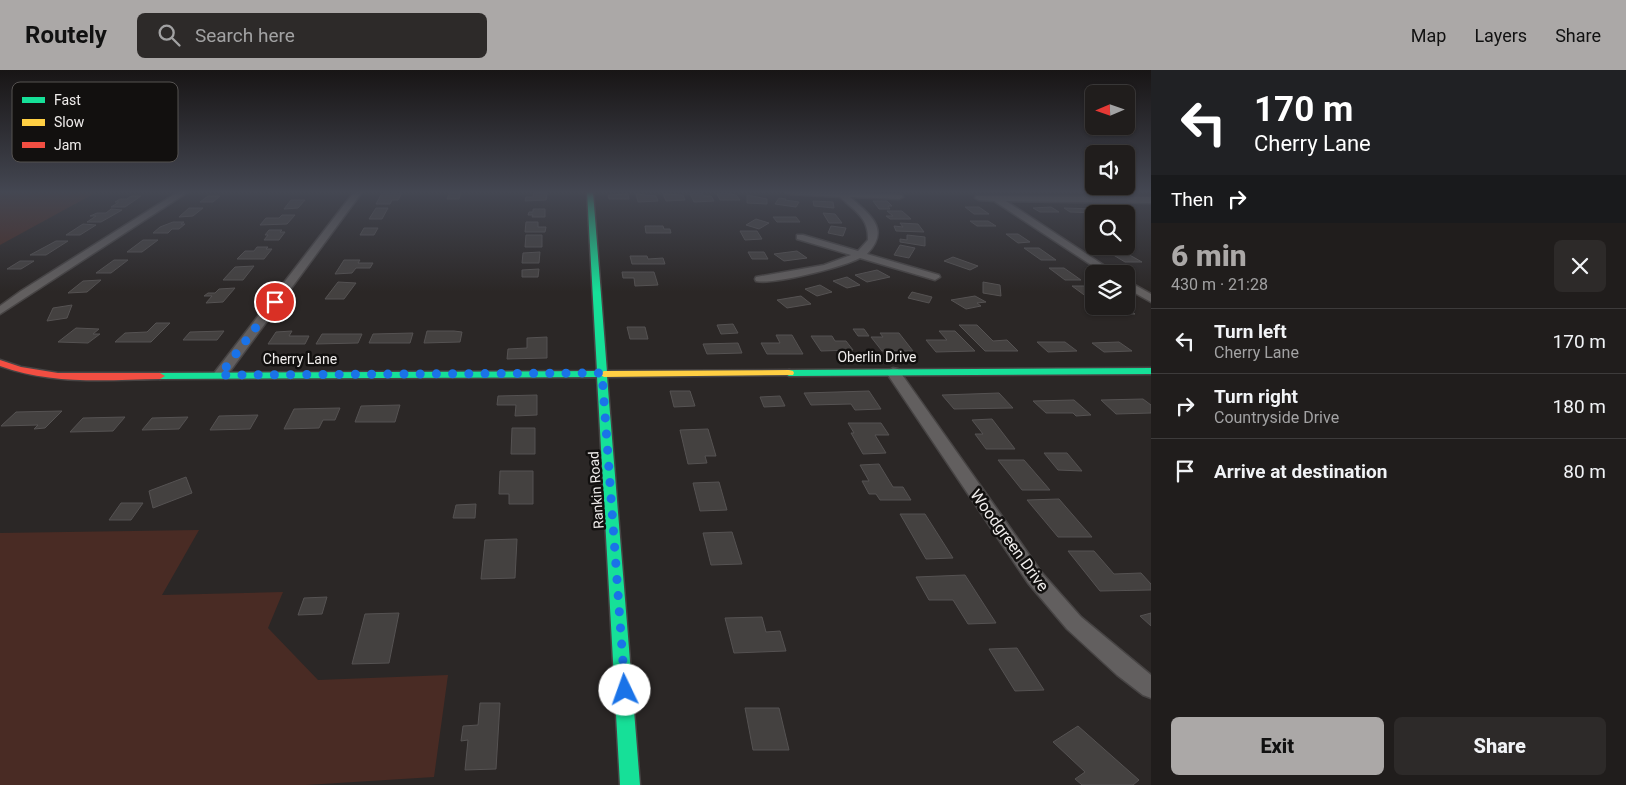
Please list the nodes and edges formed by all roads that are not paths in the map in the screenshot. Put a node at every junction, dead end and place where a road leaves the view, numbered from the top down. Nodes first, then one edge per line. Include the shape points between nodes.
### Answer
1 (131, 225) edge
2 (333, 225) edge
3 (592, 225) edge
4 (871, 225) edge
5 (1038, 225) edge
6 (800, 237) dead end
7 (859, 255) junction
8 (1098, 265) edge
9 (935, 278) dead end
10 (760, 279) dead end
11 (1135, 289) edge
12 (1151, 299) edge
13 (0, 311) edge
14 (0, 363) edge
15 (1151, 371) edge
16 (893, 372) junction
17 (602, 373) junction
18 (220, 375) junction
19 (1151, 688) edge
20 (630, 785) edge

1 - 13 street
2 - 18 street
3 - 17 street, Rankin Road
4 - 7 street via 873,240
5 - 8 street
6 - 7 street
7 - 9 street
7 - 10 street via 827,266
11 - 12 street
14 - 18 street, Cherry Lane via 12,370 37,374
15 - 16 street, Oberlin Drive
16 - 17 street, Oberlin Drive
16 - 19 street, Woodgreen Drive via 1035,578 1074,623
17 - 18 street, Cherry Lane
17 - 20 street, Rankin Road

